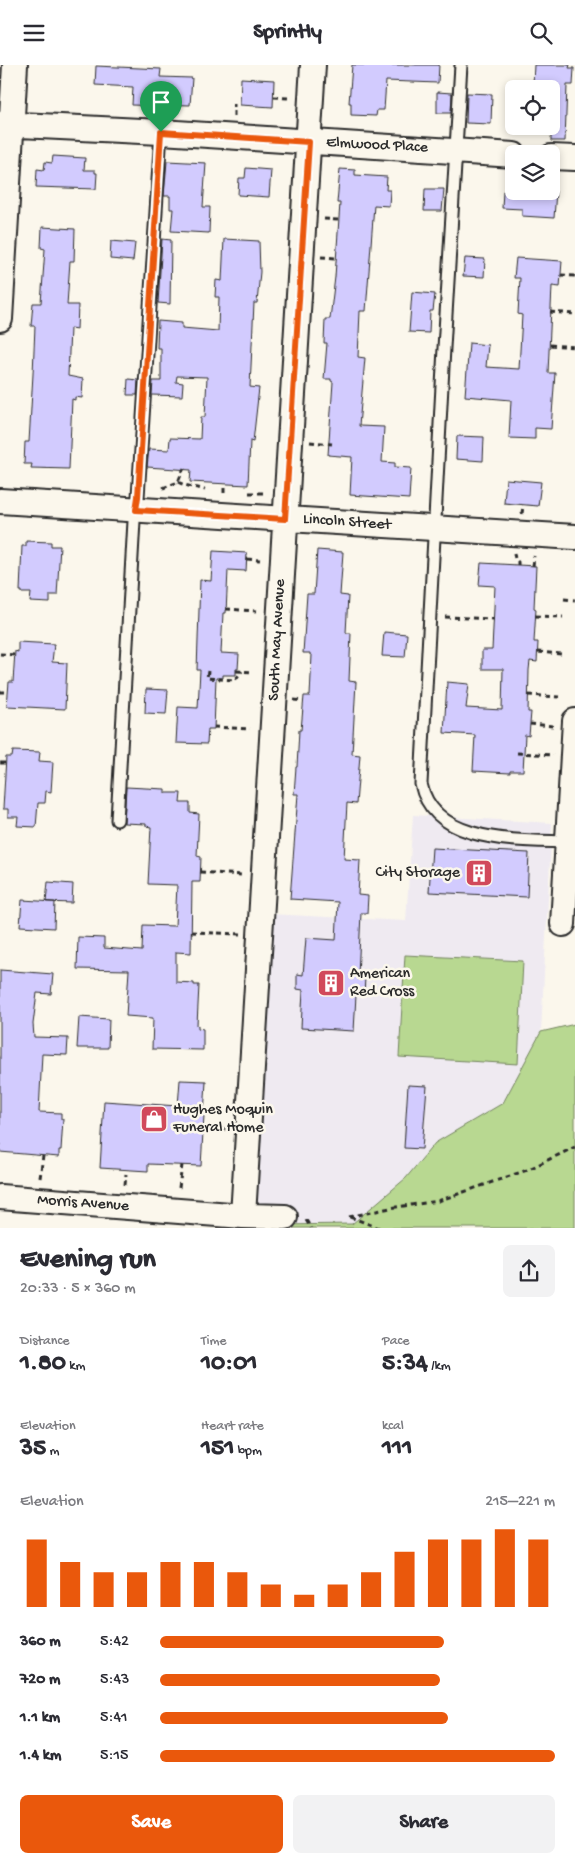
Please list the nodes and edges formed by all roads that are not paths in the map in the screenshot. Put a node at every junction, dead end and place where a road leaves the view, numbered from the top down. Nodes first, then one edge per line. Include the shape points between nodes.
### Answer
1 (15, 65) edge
2 (313, 65) edge
3 (461, 65) edge
4 (6, 124) edge
5 (161, 132) junction
6 (309, 142) junction
7 (455, 151) junction
8 (505, 154) edge
9 (560, 157) edge
10 (575, 158) edge
11 (0, 319) edge
12 (0, 501) edge
13 (136, 510) junction
14 (285, 519) junction
15 (434, 529) junction
16 (575, 537) edge
17 (566, 723) edge
18 (118, 820) dead end
19 (568, 842) junction
20 (563, 924) dead end
21 (0, 1197) edge
22 (122, 1206) edge
23 (243, 1216) junction
24 (285, 1217) dead end

1 - 4 street
2 - 6 street, South May Avenue
3 - 7 lane
4 - 5 street, Elmwood Place
4 - 11 street
5 - 6 street, Elmwood Place
5 - 13 lane
6 - 7 street, Elmwood Place
6 - 14 street, South May Avenue
7 - 8 street, Elmwood Place
7 - 15 lane
9 - 10 street
12 - 13 street, Lincoln Street
13 - 14 street, Lincoln Street
13 - 18 lane
14 - 15 street, Lincoln Street
14 - 23 street, South May Avenue
15 - 16 street, Lincoln Street
15 - 19 lane via 421,784 428,803 441,817 480,836
17 - 19 street
19 - 20 street
21 - 22 street, Morris Avenue
22 - 23 street, Morris Avenue
23 - 24 street, Morris Avenue

